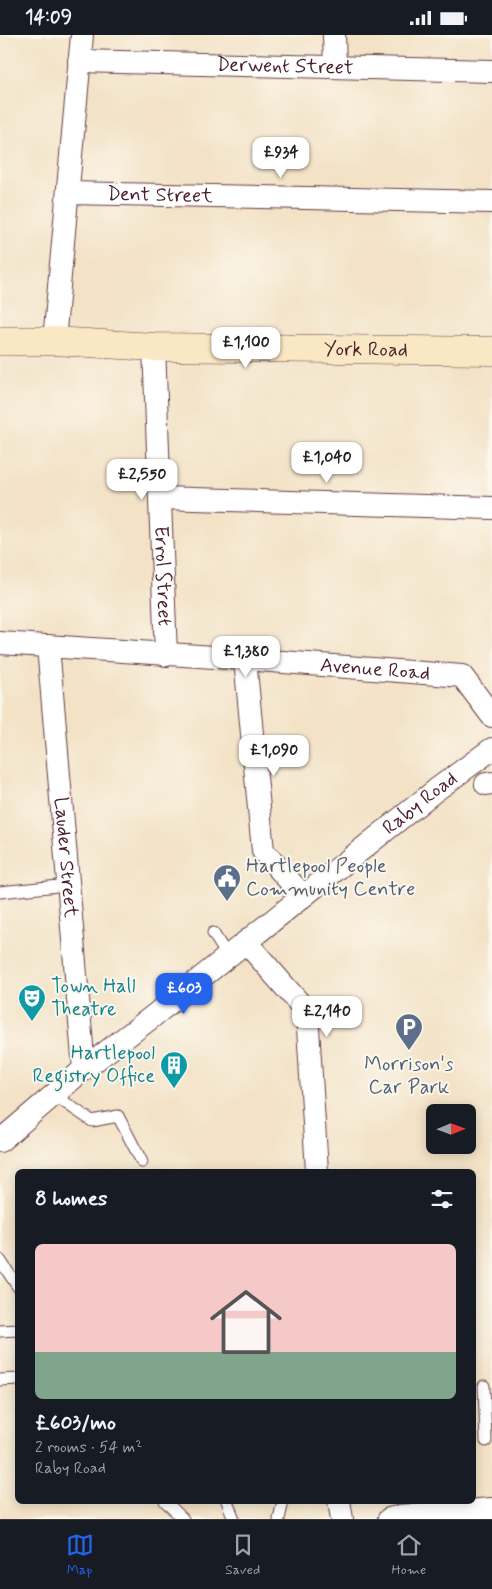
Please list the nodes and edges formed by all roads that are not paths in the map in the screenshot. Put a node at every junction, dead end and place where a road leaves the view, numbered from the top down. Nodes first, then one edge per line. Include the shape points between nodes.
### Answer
1 (82, 35) edge
2 (334, 35) edge
3 (79, 61) junction
4 (335, 67) junction
5 (492, 71) edge
6 (68, 193) junction
7 (492, 202) edge
8 (0, 341) edge
9 (54, 341) junction
10 (154, 347) junction
11 (492, 351) edge
12 (160, 498) junction
13 (492, 508) edge
14 (0, 643) edge
15 (48, 646) junction
16 (166, 655) junction
17 (245, 659) junction
18 (492, 717) edge
19 (492, 749) edge
20 (68, 885) junction
21 (0, 892) edge
22 (303, 896) junction
23 (213, 933) dead end
24 (246, 942) junction
25 (228, 957) junction
26 (84, 1069) junction
27 (54, 1095) junction
28 (0, 1141) edge
29 (142, 1162) dead end
30 (317, 1169) edge
31 (0, 1260) edge
32 (4, 1275) edge
33 (15, 1284) edge
34 (15, 1330) edge
35 (0, 1331) edge
36 (15, 1379) edge
37 (0, 1380) edge
38 (484, 1385) dead end
39 (486, 1441) dead end
40 (168, 1504) edge
41 (228, 1504) edge
42 (282, 1504) edge
43 (340, 1504) edge
44 (492, 1509) edge
45 (183, 1519) edge
46 (234, 1519) edge
47 (279, 1519) edge
48 (342, 1519) edge
49 (389, 1519) edge

1 - 3 street
2 - 4 street
3 - 4 street, Derwent Street
3 - 6 street
4 - 5 street, Derwent Street
6 - 7 street, Dent Street
6 - 9 street
8 - 9 main road, York Road
9 - 10 main road, York Road
10 - 11 main road, York Road
10 - 12 street, Errol Street
12 - 13 street
12 - 16 street, Errol Street
14 - 15 street, Avenue Road
15 - 16 street, Avenue Road
15 - 20 street, Lauder Street
16 - 17 street, Avenue Road
17 - 18 street, Avenue Road via 462,676
17 - 22 street via 262,851
19 - 22 street, Raby Road
20 - 21 lane
20 - 26 street, Lauder Street
22 - 24 street, Raby Road
23 - 25 lane
24 - 25 street, Raby Road
24 - 30 street via 307,1012
25 - 26 street, Raby Road
26 - 27 street, Raby Road
27 - 28 street, Raby Road
27 - 29 lane via 92,1121 118,1116
31 - 32 lane
32 - 33 lane
34 - 35 lane
36 - 37 lane
38 - 39 lane
40 - 45 lane
41 - 46 lane
42 - 47 lane
43 - 48 street
44 - 49 street via 400,1515

